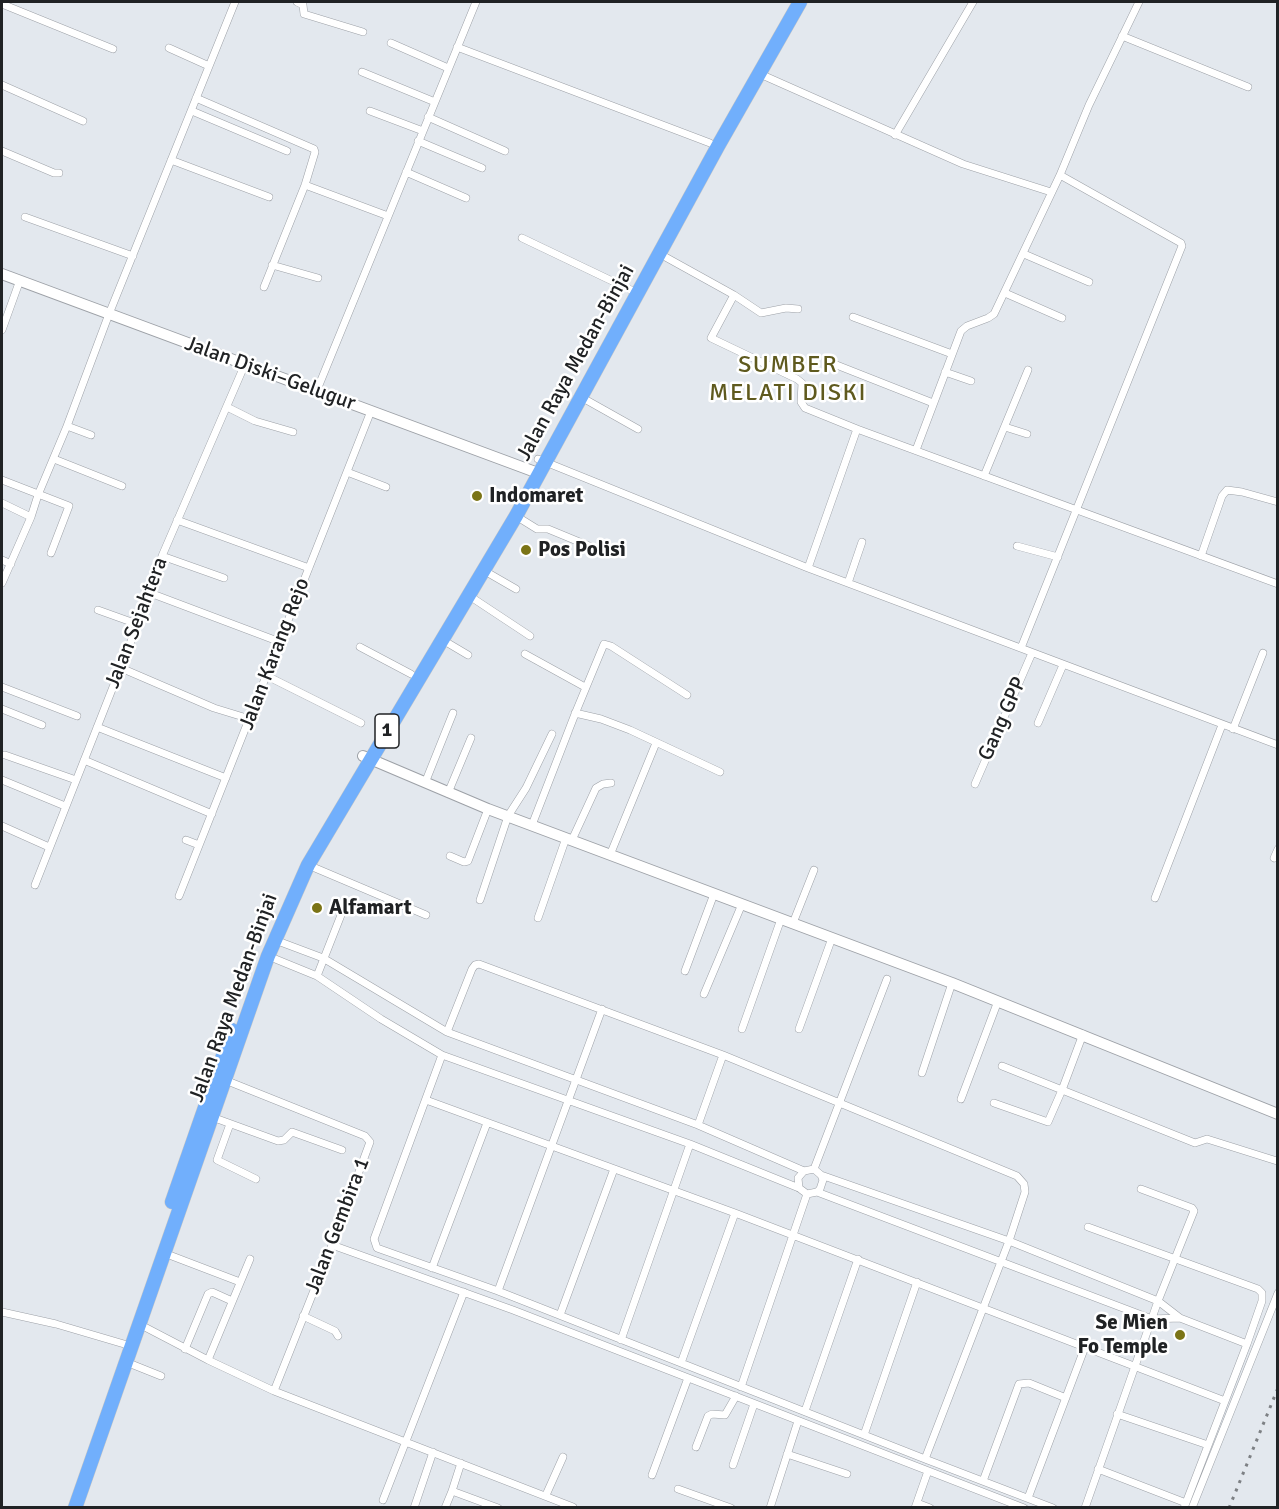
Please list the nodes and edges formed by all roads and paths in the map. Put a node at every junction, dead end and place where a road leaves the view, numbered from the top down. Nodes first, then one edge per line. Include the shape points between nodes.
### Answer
1 (235, 2) edge
2 (297, 2) edge
3 (476, 2) edge
4 (791, 2) edge
5 (800, 2) edge
6 (973, 2) edge
7 (1139, 2) edge
8 (2, 4) edge
9 (363, 32) dead end
10 (1122, 36) junction
11 (391, 44) dead end
12 (457, 47) junction
13 (169, 48) dead end
14 (113, 49) dead end
15 (209, 66) junction
16 (448, 68) junction
17 (362, 72) dead end
18 (760, 74) junction
19 (2, 86) edge
20 (1248, 87) dead end
21 (196, 98) junction
22 (435, 102) junction
23 (192, 111) junction
24 (370, 111) dead end
25 (428, 117) junction
26 (83, 121) dead end
27 (423, 130) junction
28 (895, 135) junction
29 (418, 141) junction
30 (711, 143) junction
31 (2, 151) edge
32 (287, 151) dead end
33 (506, 152) dead end
34 (171, 160) junction
35 (482, 168) dead end
36 (406, 172) junction
37 (59, 173) dead end
38 (1060, 175) junction
39 (305, 185) junction
40 (1051, 192) junction
41 (269, 198) dead end
42 (466, 198) dead end
43 (26, 216) dead end
44 (388, 216) junction
45 (522, 238) dead end
46 (660, 254) junction
47 (1024, 254) junction
48 (133, 256) junction
49 (272, 265) junction
50 (2, 274) edge
51 (318, 278) dead end
52 (20, 280) junction
53 (1089, 282) dead end
54 (264, 287) dead end
55 (631, 290) junction
56 (1005, 293) junction
57 (734, 295) junction
58 (798, 309) dead end
59 (109, 314) junction
60 (853, 317) dead end
61 (1062, 318) dead end
62 (2, 330) edge
63 (952, 354) junction
64 (245, 364) junction
65 (834, 364) dead end
66 (1028, 370) dead end
67 (945, 372) junction
68 (971, 381) dead end
69 (316, 390) junction
70 (581, 397) junction
71 (933, 404) junction
72 (227, 407) junction
73 (371, 411) junction
74 (67, 426) junction
75 (1005, 427) junction
76 (638, 429) dead end
77 (857, 429) junction
78 (293, 432) dead end
79 (1027, 434) dead end
80 (91, 435) dead end
81 (916, 450) junction
82 (54, 459) junction
83 (538, 466) junction
84 (347, 472) junction
85 (984, 476) junction
86 (2, 480) edge
87 (122, 486) dead end
88 (386, 487) dead end
89 (38, 495) junction
90 (1278, 502) edge
91 (2, 503) edge
92 (1077, 509) junction
93 (516, 516) junction
94 (31, 517) junction
95 (177, 520) junction
96 (862, 542) dead end
97 (1017, 546) dead end
98 (594, 548) dead end
99 (51, 553) dead end
100 (162, 556) junction
101 (1201, 556) junction
102 (1058, 557) junction
103 (2, 561) edge
104 (11, 564) junction
105 (309, 568) junction
106 (808, 568) junction
107 (483, 570) junction
108 (224, 578) dead end
109 (2, 583) edge
110 (848, 583) junction
111 (1278, 584) edge
112 (516, 589) dead end
113 (150, 592) junction
114 (468, 595) junction
115 (98, 610) dead end
116 (137, 624) junction
117 (530, 636) dead end
118 (441, 639) junction
119 (280, 642) junction
120 (360, 647) dead end
121 (1021, 648) junction
122 (1263, 652) dead end
123 (1032, 653) junction
124 (468, 654) dead end
125 (525, 654) dead end
126 (1064, 665) junction
127 (121, 668) junction
128 (411, 674) junction
129 (267, 676) junction
130 (2, 687) edge
131 (585, 687) junction
132 (687, 695) dead end
133 (2, 709) edge
134 (453, 713) dead end
135 (575, 713) junction
136 (77, 716) dead end
137 (250, 719) junction
138 (361, 723) dead end
139 (1038, 723) dead end
140 (42, 725) dead end
141 (1222, 725) junction
142 (97, 727) junction
143 (1233, 729) junction
144 (552, 734) dead end
145 (471, 738) dead end
146 (656, 743) junction
147 (1278, 745) edge
148 (5, 755) dead end
149 (366, 758) junction
150 (84, 760) junction
151 (720, 772) dead end
152 (226, 778) junction
153 (2, 780) edge
154 (76, 780) junction
155 (425, 783) junction
156 (611, 783) dead end
157 (975, 784) dead end
158 (448, 793) junction
159 (65, 806) junction
160 (488, 809) junction
161 (212, 814) junction
162 (508, 816) junction
163 (532, 825) junction
164 (2, 826) edge
165 (569, 839) junction
166 (186, 840) dead end
167 (200, 845) junction
168 (49, 847) junction
169 (1278, 849) edge
170 (610, 855) junction
171 (450, 856) dead end
172 (1274, 858) dead end
173 (308, 866) junction
174 (814, 870) dead end
175 (35, 885) dead end
176 (714, 894) junction
177 (179, 896) dead end
178 (1155, 898) dead end
179 (480, 900) dead end
180 (742, 904) junction
181 (345, 905) dead end
182 (426, 915) dead end
183 (538, 918) dead end
184 (781, 919) junction
185 (793, 923) junction
186 (832, 938) junction
187 (274, 940) junction
188 (268, 957) junction
189 (323, 958) junction
190 (685, 971) dead end
191 (317, 976) junction
192 (887, 979) dead end
193 (952, 983) junction
194 (704, 994) dead end
195 (998, 1001) junction
196 (602, 1009) junction
197 (742, 1029) dead end
198 (799, 1029) dead end
199 (447, 1032) junction
200 (1083, 1034) junction
201 (442, 1055) junction
202 (723, 1055) junction
203 (1002, 1066) dead end
204 (922, 1073) dead end
205 (576, 1079) junction
206 (225, 1080) junction
207 (1062, 1090) junction
208 (961, 1099) dead end
209 (426, 1100) junction
210 (567, 1101) junction
211 (839, 1101) junction
212 (994, 1103) dead end
213 (1278, 1114) edge
214 (212, 1117) junction
215 (487, 1123) junction
216 (230, 1124) junction
217 (698, 1125) junction
218 (551, 1144) junction
219 (690, 1144) junction
220 (342, 1150) dead end
221 (1277, 1161) edge
222 (614, 1169) junction
223 (814, 1170) junction
224 (804, 1171) junction
225 (821, 1175) junction
226 (256, 1179) dead end
227 (799, 1188) junction
228 (1141, 1188) dead end
229 (673, 1191) junction
230 (817, 1192) junction
231 (807, 1194) junction
232 (735, 1213) junction
233 (1088, 1227) dead end
234 (792, 1235) junction
235 (1009, 1241) junction
236 (332, 1245) junction
237 (164, 1253) junction
238 (250, 1259) dead end
239 (858, 1259) junction
240 (1175, 1260) junction
241 (1002, 1261) junction
242 (432, 1268) junction
243 (916, 1281) junction
244 (240, 1282) junction
245 (498, 1291) junction
246 (464, 1292) junction
247 (1278, 1293) edge
248 (232, 1301) junction
249 (1158, 1301) junction
250 (984, 1308) junction
251 (2, 1312) edge
252 (560, 1315) junction
253 (303, 1316) junction
254 (1180, 1318) junction
255 (1152, 1319) junction
256 (139, 1324) junction
257 (338, 1336) dead end
258 (621, 1340) junction
259 (124, 1344) junction
260 (1247, 1344) junction
261 (1085, 1347) junction
262 (185, 1349) junction
263 (208, 1360) junction
264 (126, 1362) junction
265 (681, 1363) junction
266 (1134, 1366) junction
267 (161, 1376) dead end
268 (688, 1378) junction
269 (741, 1387) junction
270 (274, 1391) junction
271 (736, 1396) junction
272 (1066, 1398) junction
273 (1225, 1401) junction
274 (754, 1404) junction
275 (805, 1411) junction
276 (1117, 1414) junction
277 (798, 1420) junction
278 (864, 1435) junction
279 (406, 1441) junction
280 (1208, 1445) junction
281 (696, 1447) dead end
282 (433, 1452) junction
283 (787, 1454) junction
284 (563, 1457) dead end
285 (925, 1459) junction
286 (461, 1463) junction
287 (733, 1465) dead end
288 (1098, 1469) junction
289 (928, 1471) junction
290 (848, 1474) dead end
291 (652, 1475) dead end
292 (983, 1481) junction
293 (678, 1489) dead end
294 (452, 1491) junction
295 (546, 1495) junction
296 (1028, 1498) junction
297 (383, 1500) dead end
298 (916, 1505) edge
299 (1185, 1505) edge
300 (573, 1507) edge
301 (67, 1508) edge
302 (75, 1508) edge
303 (414, 1508) edge
304 (445, 1508) edge
305 (498, 1508) edge
306 (731, 1508) edge
307 (770, 1508) edge
308 (930, 1508) edge
309 (1024, 1508) edge
310 (1053, 1508) edge
311 (1084, 1508) edge
312 (1192, 1508) edge

1 - 15 street
2 - 9 street via 303,5 304,15
3 - 12 street
4 - 30 highway, Jalan Raya Medan-Binjai / 1
5 - 18 highway, Jalan Raya Medan-Binjai / 1
6 - 28 street
7 - 10 street
8 - 14 street
10 - 20 street
10 - 38 street
11 - 16 street
12 - 16 street
12 - 30 street
13 - 15 street
15 - 21 street
16 - 22 street
17 - 22 street
18 - 28 street
18 - 46 highway, Jalan Raya Medan-Binjai / 1
19 - 26 street
21 - 23 street
21 - 39 street via 314,149
22 - 25 street
23 - 32 street
23 - 34 street
24 - 27 street
25 - 27 street
25 - 33 street
27 - 29 street
28 - 40 street via 963,164
29 - 35 street
29 - 36 street
30 - 55 highway, Jalan Raya Medan-Binjai / 1
31 - 37 street
34 - 41 street
34 - 48 street
36 - 42 street
36 - 44 street
38 - 40 street
38 - 92 street via 1182,246
39 - 44 street
39 - 49 street
40 - 47 street
43 - 48 street
44 - 69 street
45 - 55 street
46 - 57 street
46 - 70 highway, Jalan Raya Medan-Binjai / 1
47 - 53 street
47 - 56 street
48 - 59 street
49 - 51 street
49 - 54 street
50 - 52 main road, Jalan Diski–Gelugur
52 - 59 main road, Jalan Diski–Gelugur
52 - 62 street
55 - 83 highway, Jalan Raya Medan-Binjai / 1
56 - 61 street
56 - 63 street via 992,316 963,329
57 - 58 street via 763,314
57 - 77 street via 711,338 795,376 802,383 803,406
59 - 64 main road, Jalan Diski–Gelugur
59 - 74 street
60 - 63 street
63 - 67 street
64 - 69 main road, Jalan Diski–Gelugur
64 - 72 street, Jalan Sejahtera
65 - 71 street
66 - 75 street
67 - 68 street
67 - 71 street
69 - 73 main road, Jalan Diski–Gelugur
70 - 76 street
70 - 83 highway, Jalan Raya Medan-Binjai / 1
71 - 81 street
72 - 78 street via 255,421
72 - 95 street, Jalan Sejahtera
73 - 83 main road, Jalan Diski–Gelugur
73 - 84 street, Jalan Karang Rejo
74 - 80 street
74 - 82 street
75 - 79 street
75 - 85 street
77 - 81 street
77 - 106 street
81 - 85 street
82 - 87 street
82 - 89 street
83 - 93 highway, Jalan Raya Medan-Binjai / 1
83 - 106 street
83 - 128 highway, Jalan Raya Medan-Binjai / 1
84 - 88 street
84 - 105 street, Jalan Karang Rejo
85 - 92 street
86 - 89 street
89 - 94 street
89 - 99 street via 69,506
90 - 101 street via 1227,490
91 - 94 street
92 - 101 street
92 - 102 street
93 - 98 street via 537,529 548,529
93 - 107 highway, Jalan Raya Medan-Binjai / 1
94 - 104 street
95 - 100 street, Jalan Sejahtera
95 - 105 street
96 - 110 street
97 - 102 street
100 - 108 street
100 - 113 street, Jalan Sejahtera
101 - 111 street
102 - 121 street
103 - 104 street
104 - 109 street
105 - 119 street, Jalan Karang Rejo
106 - 110 street
107 - 112 street
107 - 114 highway, Jalan Raya Medan-Binjai / 1
110 - 121 street
113 - 116 street, Jalan Sejahtera
113 - 119 street
114 - 117 street
114 - 118 highway, Jalan Raya Medan-Binjai / 1
115 - 116 street
116 - 127 street, Jalan Sejahtera
118 - 124 street
118 - 149 highway, Jalan Raya Medan-Binjai / 1
119 - 129 street, Jalan Karang Rejo
120 - 128 street
121 - 123 street
122 - 143 street
123 - 126 street
123 - 157 street, Gang GPP
125 - 131 street
126 - 139 street
126 - 141 street
127 - 137 street via 214,708
127 - 142 street, Jalan Sejahtera
128 - 149 highway, Jalan Raya Medan-Binjai / 1
129 - 137 street, Jalan Karang Rejo
129 - 138 street
130 - 136 street
131 - 132 street via 606,644
131 - 135 street
133 - 140 street
134 - 155 street
135 - 146 street via 601,719
135 - 163 street
137 - 152 street, Jalan Karang Rejo
141 - 143 street
141 - 178 street
142 - 150 street, Jalan Sejahtera
142 - 152 street
143 - 147 street
144 - 162 street
145 - 158 street
146 - 151 street
146 - 170 street
148 - 154 street
149 - 155 main road
149 - 173 highway, Jalan Raya Medan-Binjai / 1
149 - 259 highway, Jalan Raya Medan-Binjai / 1 via 301,862 260,954
150 - 154 street, Jalan Sejahtera
150 - 161 street
152 - 161 street, Jalan Karang Rejo
153 - 159 street
154 - 159 street, Jalan Sejahtera
155 - 158 main road
156 - 165 street via 596,788
158 - 160 main road
159 - 168 street, Jalan Sejahtera
160 - 162 main road
160 - 171 street via 468,861
161 - 167 street, Jalan Karang Rejo
162 - 163 main road
162 - 179 street
163 - 165 main road
164 - 168 street
165 - 170 main road
165 - 183 street
166 - 167 street
167 - 177 street, Jalan Karang Rejo
168 - 175 street, Jalan Sejahtera
169 - 172 street
170 - 176 main road
173 - 182 street
173 - 187 highway, Jalan Raya Medan-Binjai / 1
174 - 185 street
176 - 180 main road
176 - 190 street
180 - 184 main road
180 - 194 street
181 - 189 street
184 - 185 main road
184 - 197 street
185 - 186 main road
186 - 193 main road
186 - 198 street
187 - 188 highway, Jalan Raya Medan-Binjai / 1
187 - 189 street
188 - 191 street
188 - 206 highway, Jalan Raya Medan-Binjai / 1
189 - 191 street
189 - 199 street
191 - 201 street
192 - 211 street
193 - 195 main road
193 - 204 street
195 - 200 main road
195 - 208 street
196 - 199 street via 477,964
196 - 202 street
196 - 205 street
199 - 205 street
200 - 207 street
200 - 213 main road
201 - 209 street
201 - 210 street
202 - 211 street
202 - 217 street
203 - 207 street
205 - 210 street
205 - 217 street
206 - 214 highway, Jalan Raya Medan-Binjai / 1
206 - 236 street, Jalan Gembira 1 via 368,1138 369,1146
207 - 212 street via 1047,1122
207 - 221 street via 1195,1143 1207,1139
209 - 215 street
209 - 242 street via 374,1241 378,1249
210 - 218 street
210 - 219 street
211 - 223 street
211 - 235 street via 1017,1176 1025,1192
214 - 216 street
214 - 237 highway, Jalan Raya Medan-Binjai / 1
215 - 218 street
215 - 242 street
216 - 220 street via 278,1141 292,1132
216 - 226 street via 217,1160
217 - 224 street
218 - 222 street
218 - 245 street
219 - 227 street
219 - 229 street
222 - 229 street
222 - 252 street
223 - 224 street
223 - 225 street
224 - 227 street via 798,1178
225 - 230 street via 822,1185
225 - 235 street
227 - 231 street
228 - 240 street via 1194,1210
229 - 232 street
229 - 258 street
230 - 231 street
230 - 241 street
231 - 234 street
232 - 234 street
232 - 265 street
233 - 240 street
234 - 239 street
234 - 269 street
235 - 241 street
235 - 249 street
236 - 246 street
236 - 253 street, Jalan Gembira 1
237 - 244 street
237 - 256 highway, Jalan Raya Medan-Binjai / 1
238 - 244 street
239 - 243 street
239 - 275 street
240 - 249 street
240 - 260 street via 1260,1291 1262,1301
241 - 250 street
241 - 255 street
242 - 245 street
243 - 250 street
243 - 278 street
244 - 248 street
245 - 252 street
246 - 268 street
246 - 279 street
247 - 312 street
248 - 262 street via 212,1292 208,1294
248 - 263 street
249 - 254 street
249 - 255 street
250 - 261 street
250 - 285 street
251 - 259 street
252 - 258 street
253 - 257 street
253 - 270 street, Jalan Gembira 1
254 - 255 street
254 - 260 street
255 - 266 street
256 - 262 street
256 - 264 highway, Jalan Raya Medan-Binjai / 1
258 - 265 street
259 - 301 highway, Jalan Raya Medan-Binjai / 1
260 - 273 street
261 - 266 street
261 - 272 street
262 - 263 street
263 - 270 street
264 - 267 street
264 - 302 highway, Jalan Raya Medan-Binjai / 1
265 - 269 street
266 - 273 street
266 - 276 street
268 - 271 street
268 - 291 street
269 - 275 street
270 - 279 street
271 - 274 street
271 - 281 street via 726,1414 708,1416
272 - 292 street via 1029,1383 1019,1384
272 - 296 street
273 - 280 street
274 - 277 street
274 - 287 street
275 - 278 street
276 - 280 street
276 - 288 street
277 - 283 street
277 - 289 street
278 - 285 street
279 - 282 street
279 - 297 street
280 - 299 street
282 - 286 street
282 - 303 street
283 - 290 street
283 - 307 street
284 - 295 street
285 - 292 street
286 - 294 street
286 - 295 street
288 - 299 street
288 - 311 street
289 - 298 street
289 - 309 street
292 - 296 street
293 - 306 street
294 - 304 street
294 - 305 street
295 - 300 street
296 - 310 street
298 - 308 street

